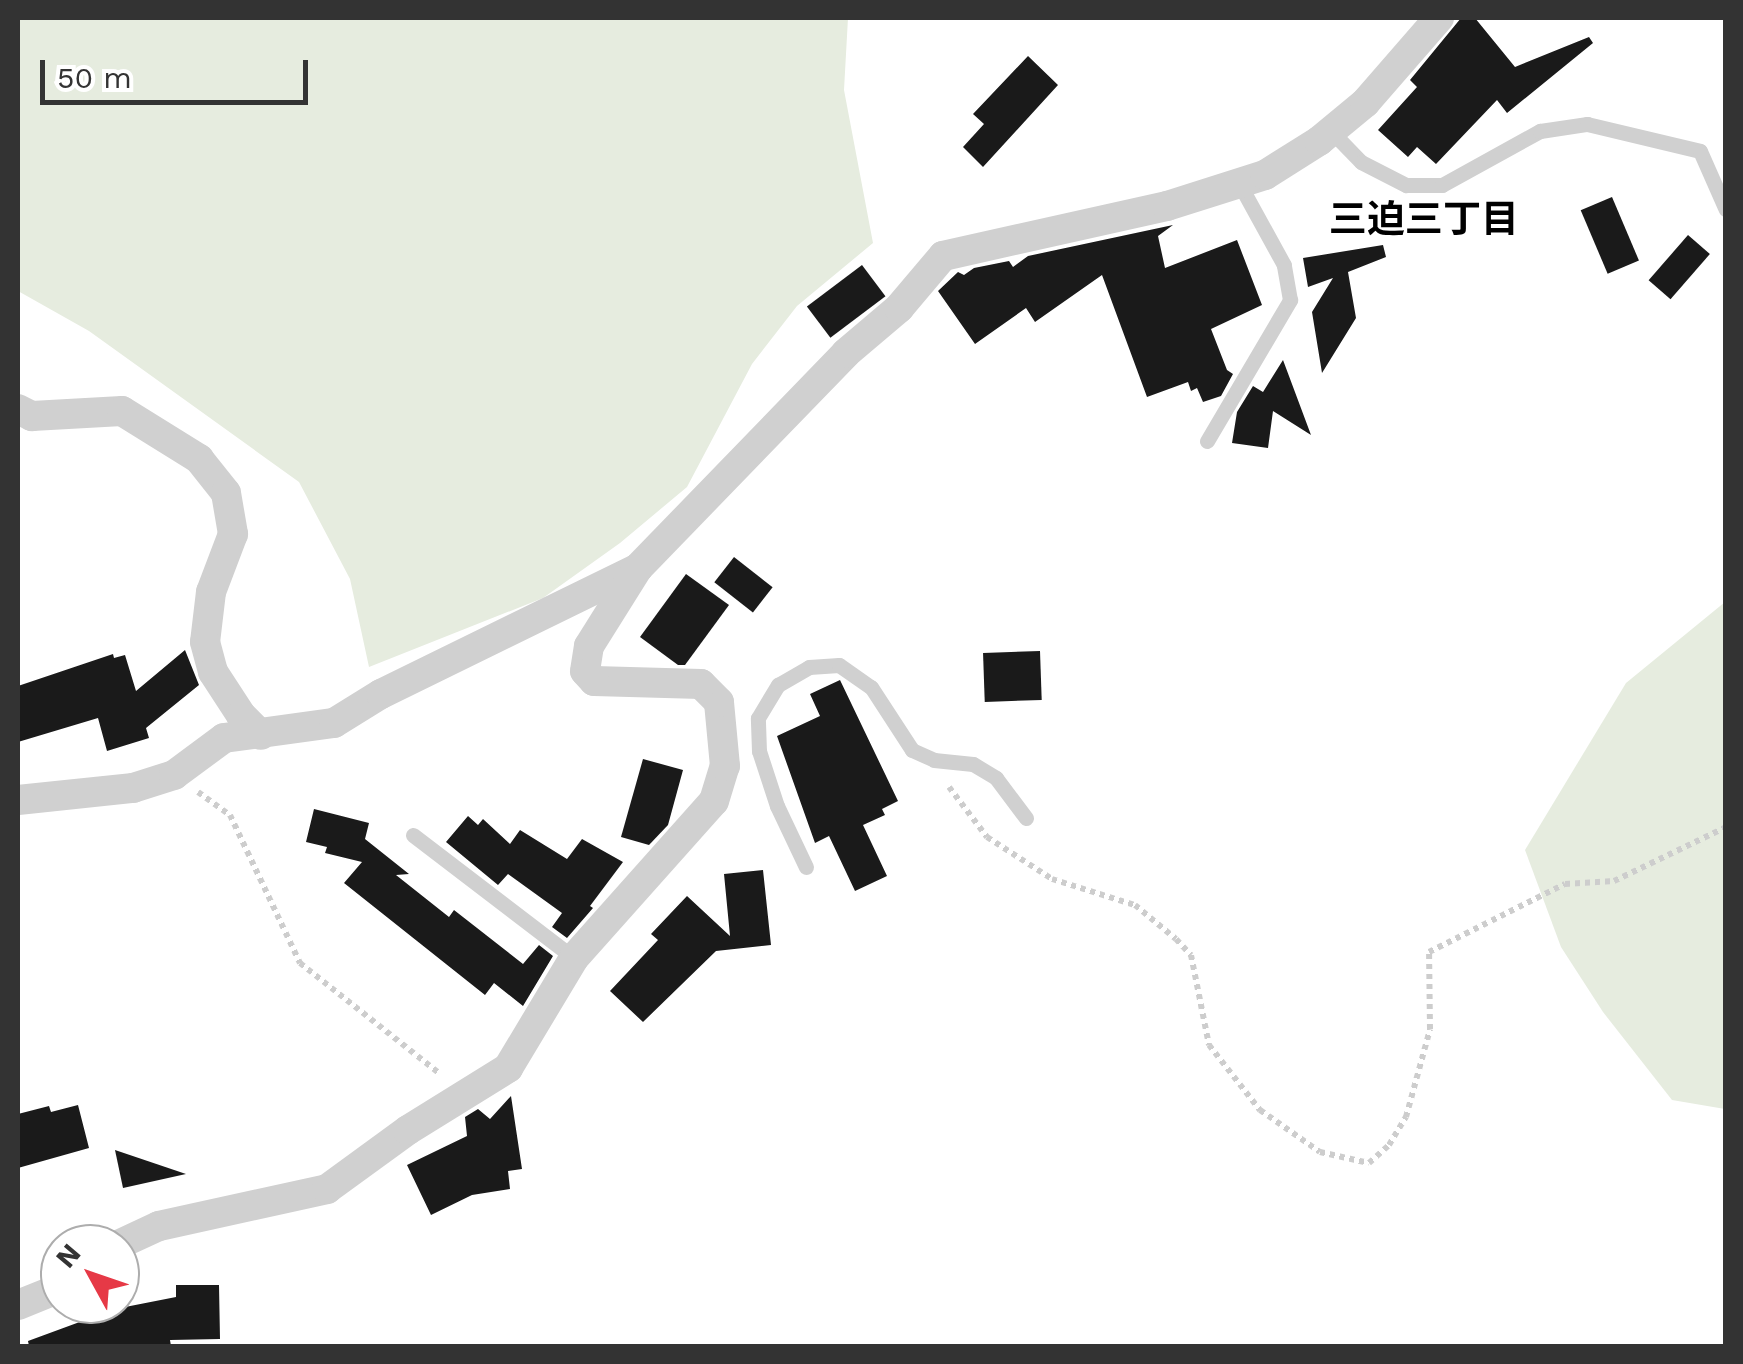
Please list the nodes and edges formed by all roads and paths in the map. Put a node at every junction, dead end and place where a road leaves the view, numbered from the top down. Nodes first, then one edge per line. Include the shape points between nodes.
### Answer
1 (1439, 18) edge
2 (1331, 131) junction
3 (1239, 183) junction
4 (1726, 210) edge
5 (18, 408) edge
6 (1206, 441) dead end
7 (638, 568) junction
8 (261, 735) junction
9 (759, 751) junction
10 (724, 756) junction
11 (934, 760) junction
12 (174, 775) junction
13 (18, 800) edge
14 (1026, 818) dead end
15 (1726, 827) edge
16 (412, 834) dead end
17 (806, 867) dead end
18 (574, 958) junction
19 (456, 1101) junction
20 (140, 1235) edge

1 - 2 street via 1365,103
2 - 3 street via 1265,175
2 - 4 lane via 1361,162 1406,186 1442,185 1540,131 1587,124 1700,151
3 - 6 lane via 1284,265 1290,300
3 - 7 street via 1167,206 943,256
5 - 8 street via 32,416 122,411 198,459 226,493 234,534 211,592 204,642 213,672
7 - 8 street via 334,723
7 - 10 street via 589,646 585,671 594,681 701,684 719,702
8 - 12 street via 224,738
9 - 10 lane
9 - 11 lane via 758,718 778,685 809,667 839,666 871,686 912,750
9 - 17 lane
10 - 18 street via 714,802
11 - 14 lane via 973,764 996,778
11 - 15 path via 987,837 1052,879 1135,905 1191,955 1208,1045 1260,1110 1320,1152 1369,1163 1406,1117 1430,1030 1430,952 1565,884 1614,881
12 - 13 street via 133,788
12 - 19 path via 230,814 300,964 434,1066
16 - 18 lane
18 - 19 street via 508,1068
19 - 20 street via 326,1189

